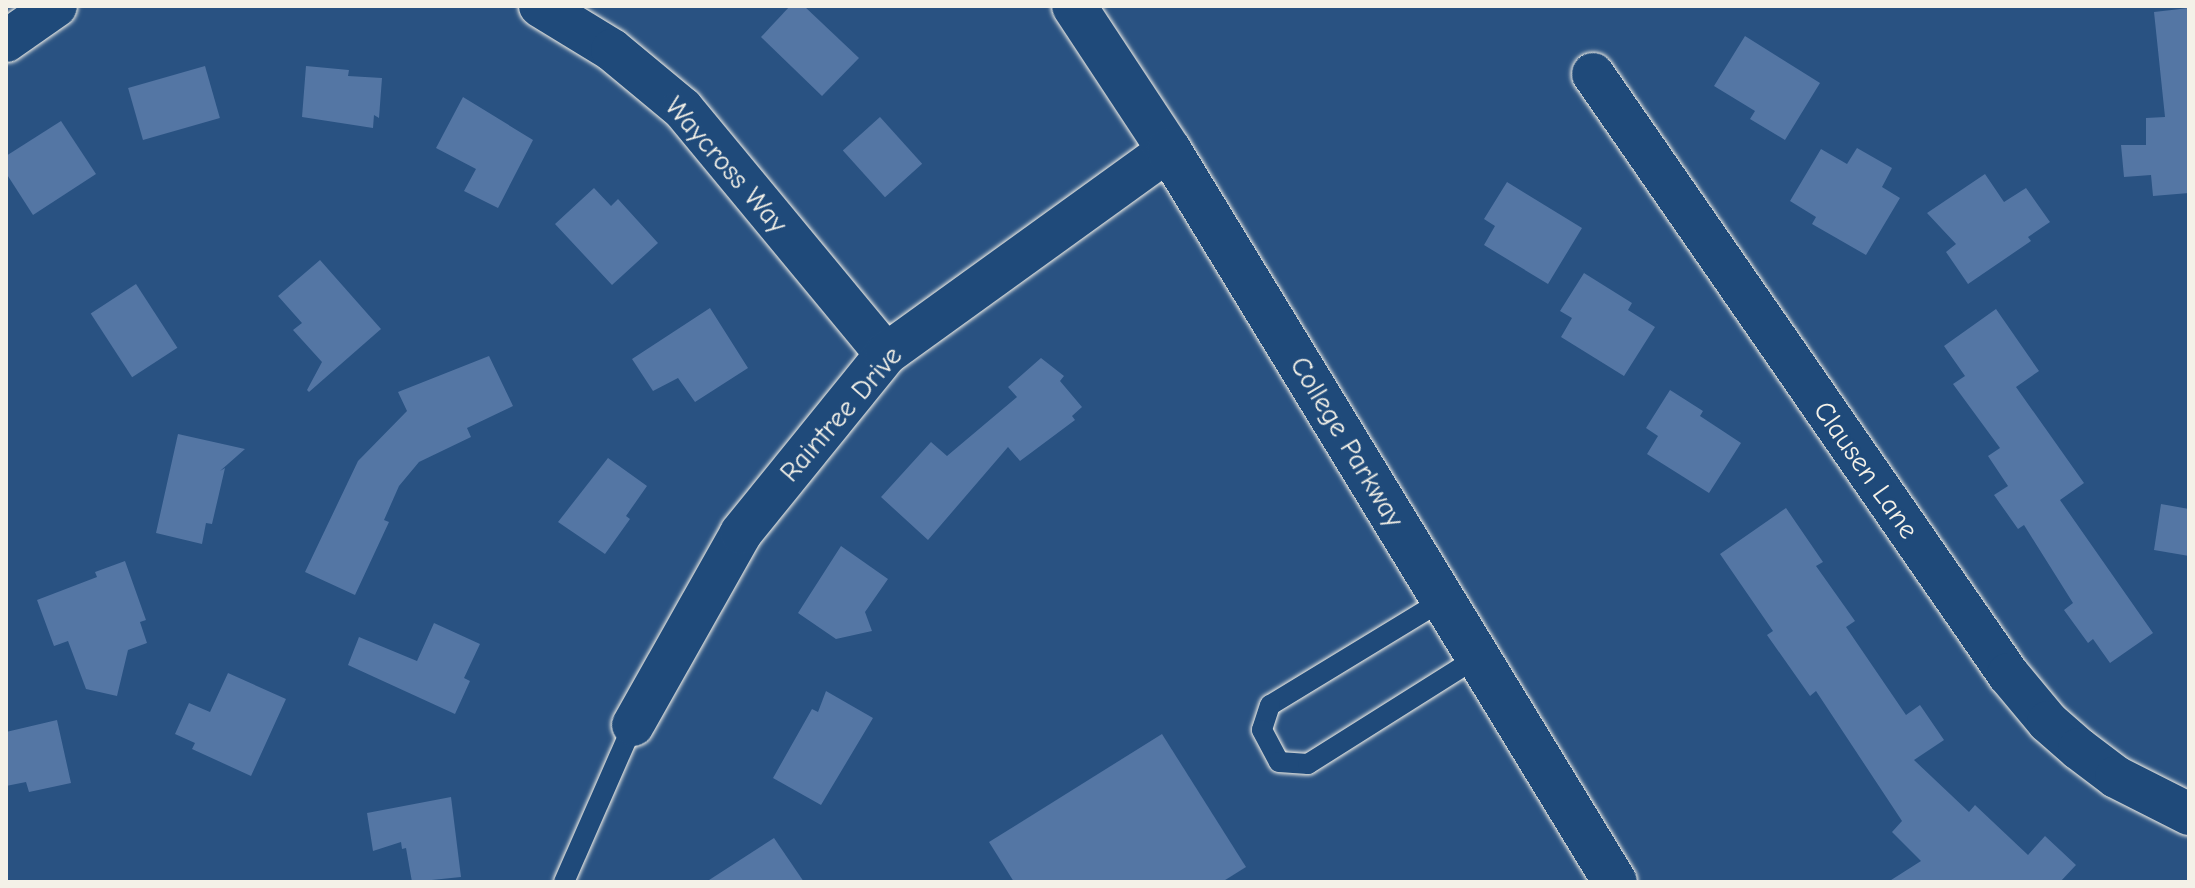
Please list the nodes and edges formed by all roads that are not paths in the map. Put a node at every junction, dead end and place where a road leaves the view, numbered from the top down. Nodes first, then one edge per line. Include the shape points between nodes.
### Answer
1 (56, 6) edge
2 (540, 6) edge
3 (1074, 6) edge
4 (6, 41) edge
5 (1593, 74) dead end
6 (1169, 150) junction
7 (886, 354) junction
8 (1443, 600) junction
9 (1478, 657) junction
10 (633, 725) joint
11 (2189, 814) edge
12 (564, 882) edge
13 (1615, 882) edge

1 - 4 street
2 - 7 street, Waycross Way via 612,50 683,109
3 - 6 main road, College Parkway
5 - 11 street, Clausen Lane via 2008,674 2079,749 2116,777
6 - 7 street, Raintree Drive
6 - 8 main road, College Parkway
7 - 10 street, Raintree Drive via 741,533
8 - 9 main road, College Parkway
8 - 9 lane via 1270,705 1262,730 1279,762 1308,764
9 - 13 main road, College Parkway
10 - 12 lane

